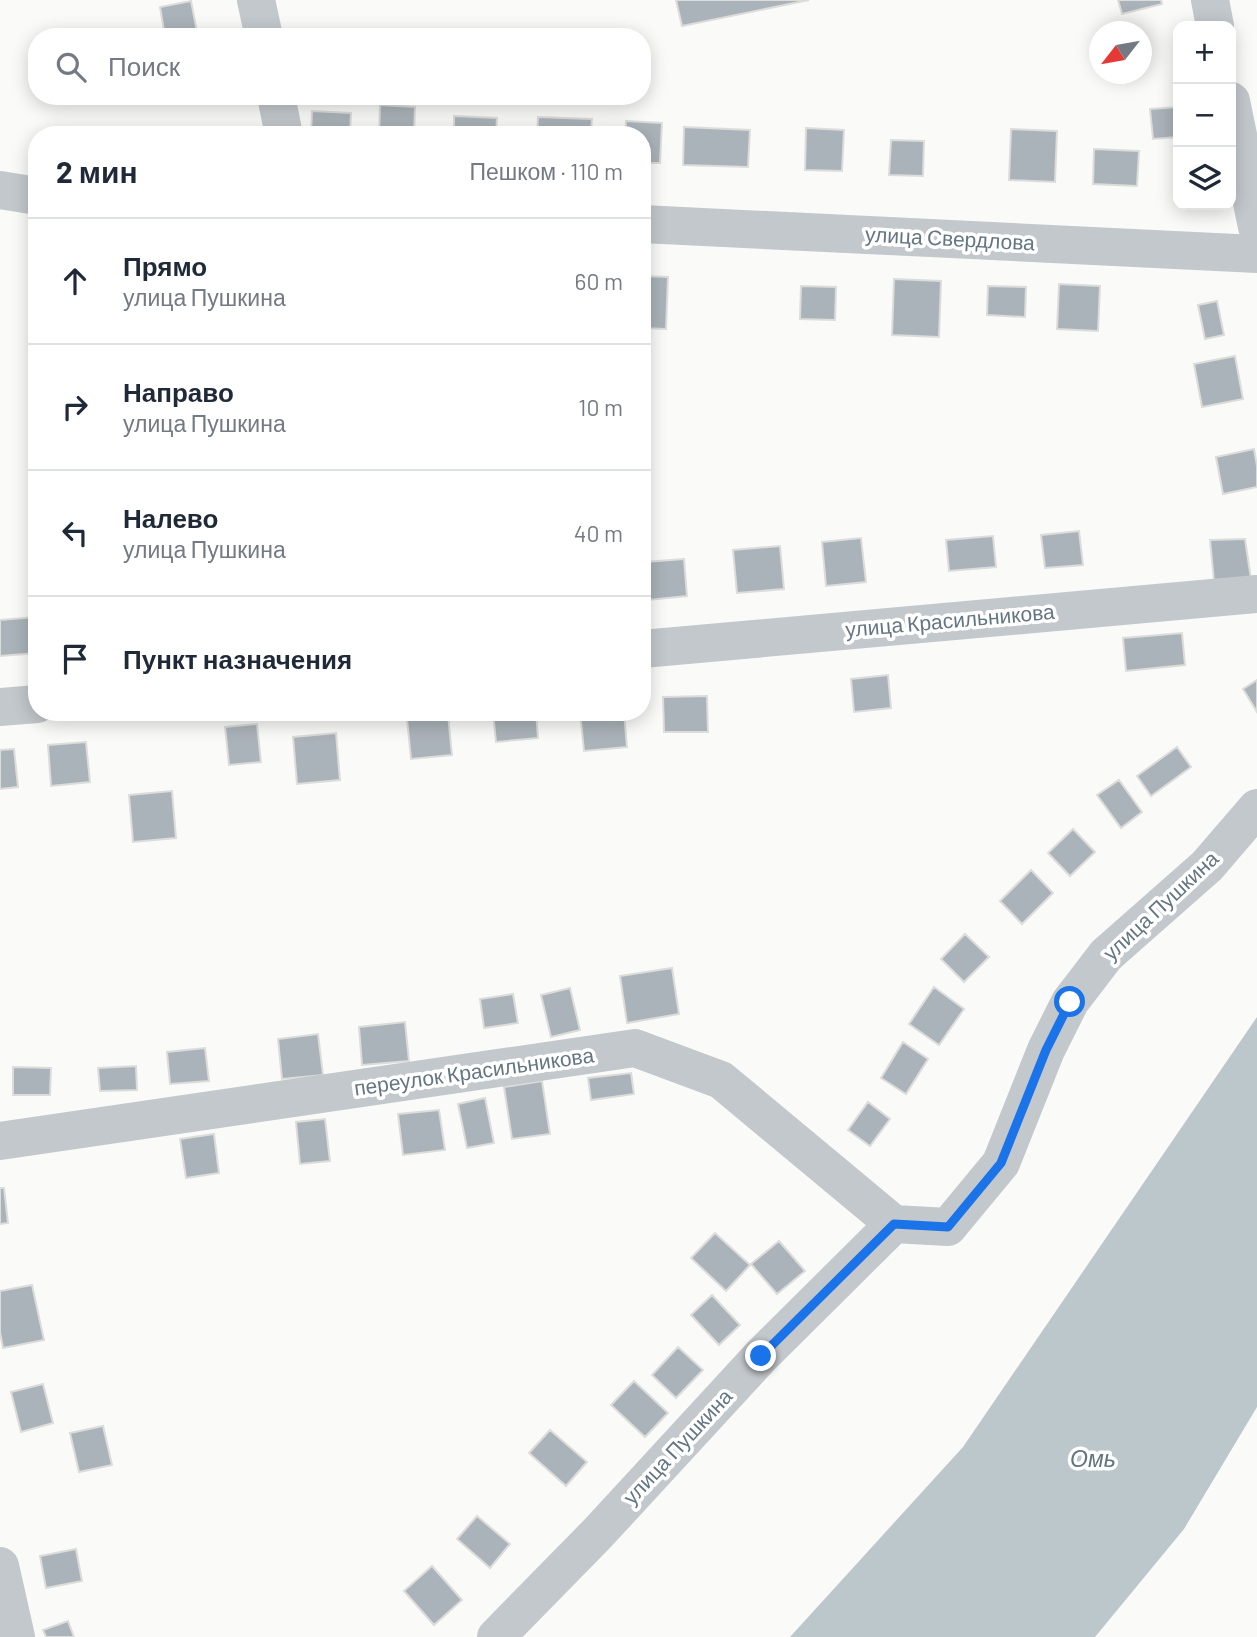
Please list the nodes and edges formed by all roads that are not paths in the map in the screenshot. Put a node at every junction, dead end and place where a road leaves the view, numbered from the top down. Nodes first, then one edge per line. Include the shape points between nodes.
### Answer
1 (256, 0) edge
2 (1210, 0) edge
3 (1214, 21) edge
4 (262, 28) edge
5 (278, 105) edge
6 (1236, 125) edge
7 (282, 126) edge
8 (0, 190) edge
9 (28, 195) edge
10 (651, 224) edge
11 (1257, 227) edge
12 (1257, 254) edge
13 (1257, 594) edge
14 (651, 648) edge
15 (28, 705) edge
16 (0, 707) edge
17 (1257, 808) edge
18 (0, 1141) edge
19 (894, 1224) junction
20 (0, 1566) edge
21 (16, 1637) edge
22 (496, 1637) edge

1 - 4 street
2 - 3 street
5 - 7 street
6 - 11 street
8 - 9 street
10 - 12 street, улица Свердлова
13 - 14 street, улица Красильникова
15 - 16 street
17 - 19 street, улица Пушкина via 1207,866 1106,955 1070,1002 1001,1163 969,1204 948,1227
18 - 19 street, переулок Красильникова via 635,1048 721,1080
19 - 22 street, улица Пушкина via 761,1356
20 - 21 street

